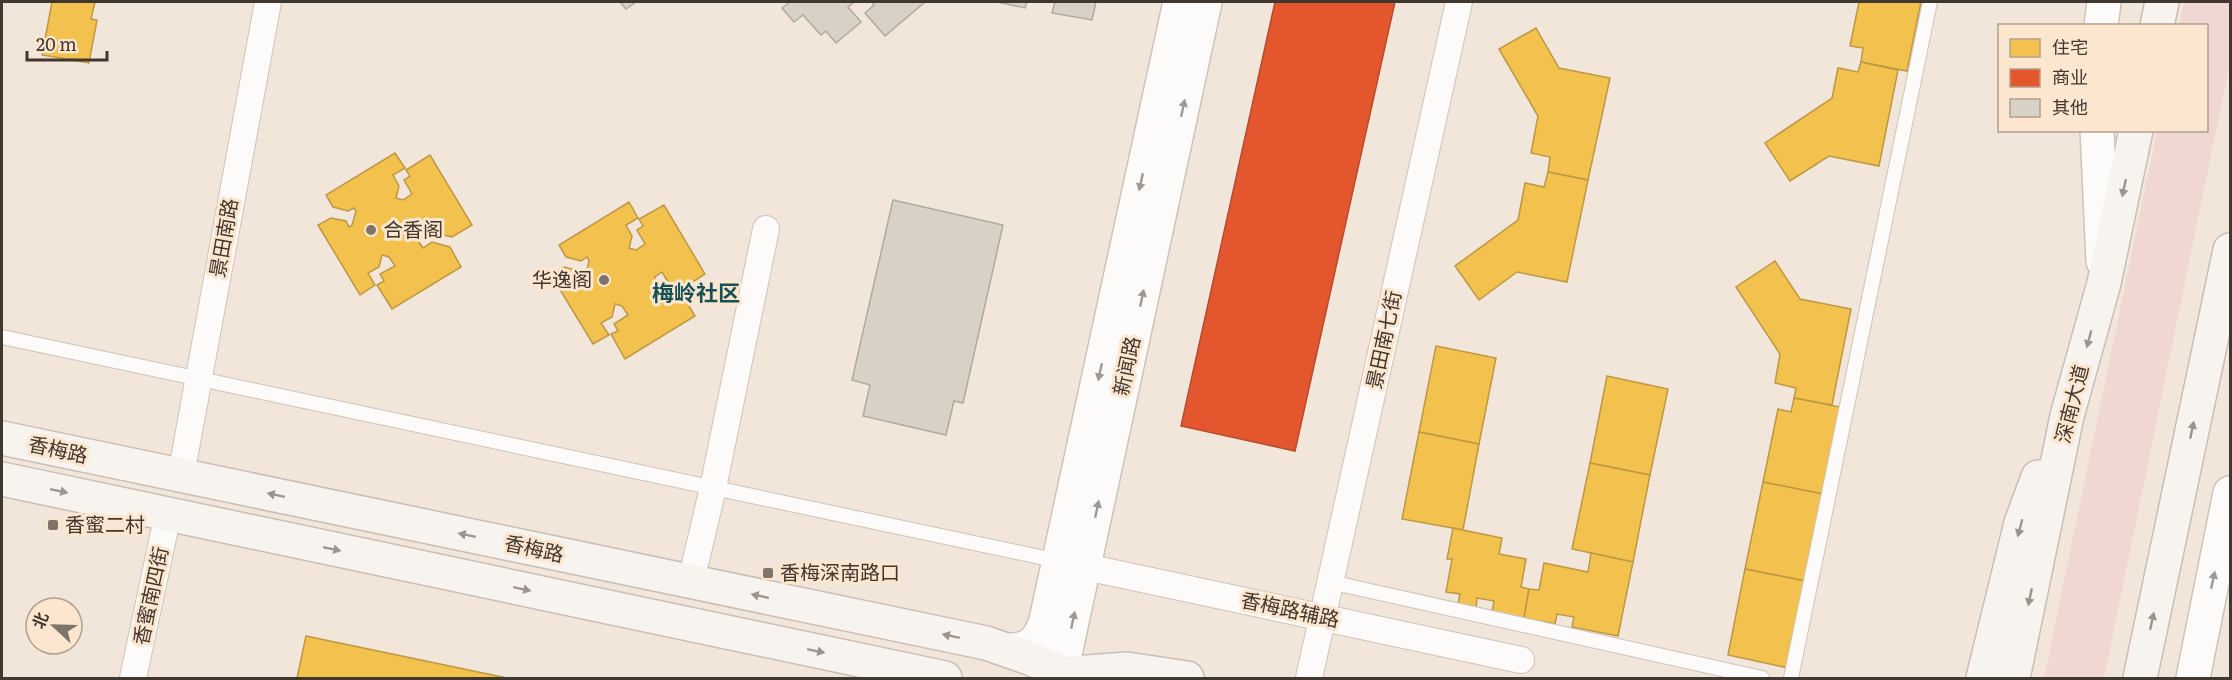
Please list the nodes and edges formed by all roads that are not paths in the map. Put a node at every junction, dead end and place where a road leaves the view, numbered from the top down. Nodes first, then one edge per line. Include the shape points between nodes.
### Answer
1 (268, 2) edge
2 (1180, 2) edge
3 (1205, 2) edge
4 (1459, 2) edge
5 (1930, 2) edge
6 (2104, 2) edge
7 (2162, 2) edge
8 (2101, 24) edge
9 (2157, 24) edge
10 (2097, 132) edge
11 (2136, 132) edge
12 (766, 229) dead end
13 (2230, 250) edge
14 (2104, 283) junction
15 (2, 337) edge
16 (198, 379) junction
17 (2067, 416) junction
18 (2, 438) edge
19 (181, 475) junction
20 (2, 478) edge
21 (713, 488) junction
22 (2230, 493) edge
23 (168, 514) junction
24 (1072, 564) junction
25 (691, 582) junction
26 (1330, 582) junction
27 (1322, 617) junction
28 (1046, 620) junction
29 (1008, 650) junction
30 (1521, 660) dead end
31 (1067, 676) edge
32 (133, 678) edge
33 (945, 678) edge
34 (1024, 678) edge
35 (1186, 678) edge
36 (1309, 678) edge
37 (1762, 678) edge
38 (1791, 678) edge
39 (1983, 678) edge
40 (2013, 678) edge
41 (2140, 678) edge
42 (2193, 678) edge

1 - 16 street, 景田南路
2 -> 24 street, 新闻路
24 -> 3 street, 新闻路
4 - 26 street, 景田南七街
5 - 38 lane
6 - 8 street
7 - 9 main road
10 - 14 street
11 -> 14 main road, 深南大道
12 - 21 street
41 -> 13 main road
14 -> 17 main road, 深南大道
15 - 16 lane
16 - 19 street, 景田南路
16 - 21 lane
17 -> 39 main road via 2036,480 2021,524
17 -> 40 main road, 深南大道
18 - 19 main road, 香梅路
25 -> 19 main road, 香梅路
20 -> 23 main road, 香梅路
21 - 24 lane
21 - 25 street
42 -> 22 street
23 - 32 street, 香蜜南四街
23 -> 33 main road, 香梅路
24 - 27 street, 香梅路辅路
24 - 28 street, 新闻路
31 -> 24 street, 新闻路
29 -> 25 main road, 香梅路
26 - 27 street, 景田南七街
26 - 37 lane
27 - 30 street, 香梅路辅路
27 - 36 street, 景田南七街
28 - 29 street, 新闻路 via 1033,644 1021,650
28 - 31 street, 新闻路 via 1046,648 1053,666
29 - 31 main road, 香梅路
31 - 34 main road, 香梅路
31 - 35 main road, 香梅路 via 1127,669

